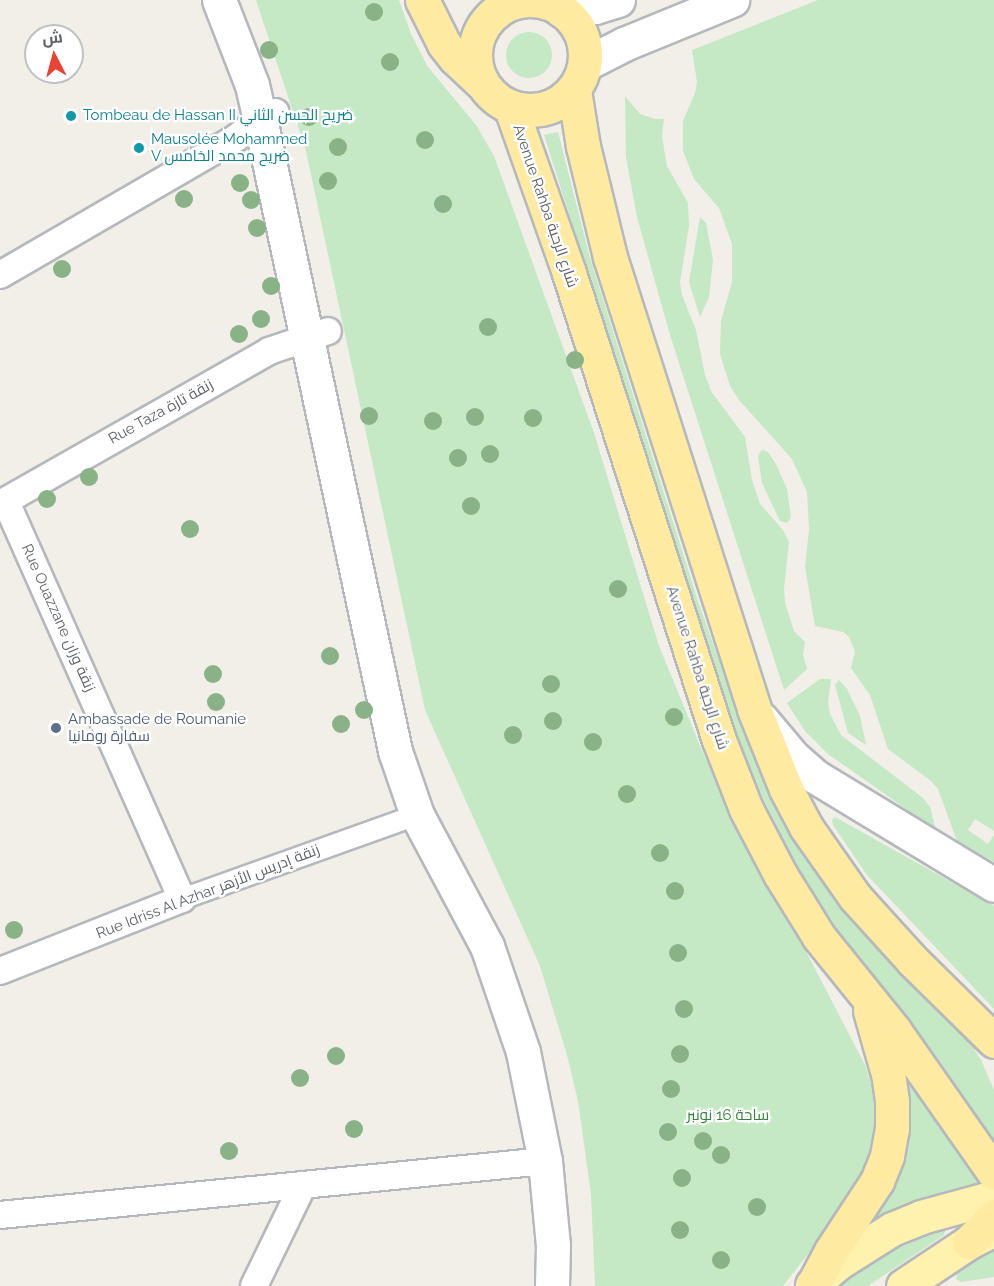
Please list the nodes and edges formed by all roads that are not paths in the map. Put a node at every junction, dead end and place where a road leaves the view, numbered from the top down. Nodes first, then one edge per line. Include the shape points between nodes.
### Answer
1 (219, 0) edge
2 (240, 0) edge
3 (422, 0) edge
4 (618, 0) edge
5 (732, 0) edge
6 (550, 4) edge
7 (482, 12) edge
8 (579, 77) junction
9 (482, 82) junction
10 (511, 108) junction
11 (268, 115) junction
12 (0, 275) edge
13 (318, 333) junction
14 (3, 502) edge
15 (754, 709) junction
16 (417, 814) junction
17 (994, 885) edge
18 (182, 900) junction
19 (0, 970) edge
20 (865, 992) junction
21 (994, 1041) edge
22 (545, 1161) junction
23 (994, 1173) edge
24 (303, 1185) junction
25 (994, 1197) edge
26 (0, 1215) edge
27 (994, 1216) edge
28 (981, 1235) edge
29 (813, 1285) edge
30 (254, 1286) edge
31 (552, 1286) edge
32 (575, 1286) edge
33 (903, 1286) edge

1 - 11 street via 252,86
2 - 11 street
3 - 9 highway via 444,44
4 - 6 street via 595,7
5 - 8 street via 624,44
6 - 7 highway via 528,0 497,12
6 - 8 highway via 571,18 583,39
7 - 9 highway via 475,52
8 - 10 highway via 561,102 528,111
8 - 15 highway via 590,180 610,257
9 - 10 highway via 489,93
10 - 20 highway, Avenue Rahba شارع الرحبة via 569,273 732,775 789,890 819,937
11 - 12 street via 236,138
11 - 13 street
13 - 14 street, Rue Taza زنقة تازة via 269,351
13 - 16 street via 386,719
13 - 32 street via 414,742 437,804 508,948 544,1051 569,1175
14 - 18 street, Rue Ouazzane زنقة وزان
15 - 17 street via 786,749 816,777
15 - 21 highway via 786,789 829,863 913,961
16 - 18 street, Rue Idriss Al Azhar زنقة إدريس الأزهر
16 - 22 street via 471,912 501,981 523,1052
18 - 19 street, Rue Idriss Al Azhar زنقة إدريس الأزهر
20 - 23 highway, Avenue Rahba شارع الرحبة
20 - 29 highway via 888,1074 892,1129 877,1181
22 - 24 street
22 - 31 street via 553,1245
24 - 26 street
24 - 30 street
25 - 29 main road via 921,1217 892,1230 864,1245
27 - 28 highway
28 - 33 main road

